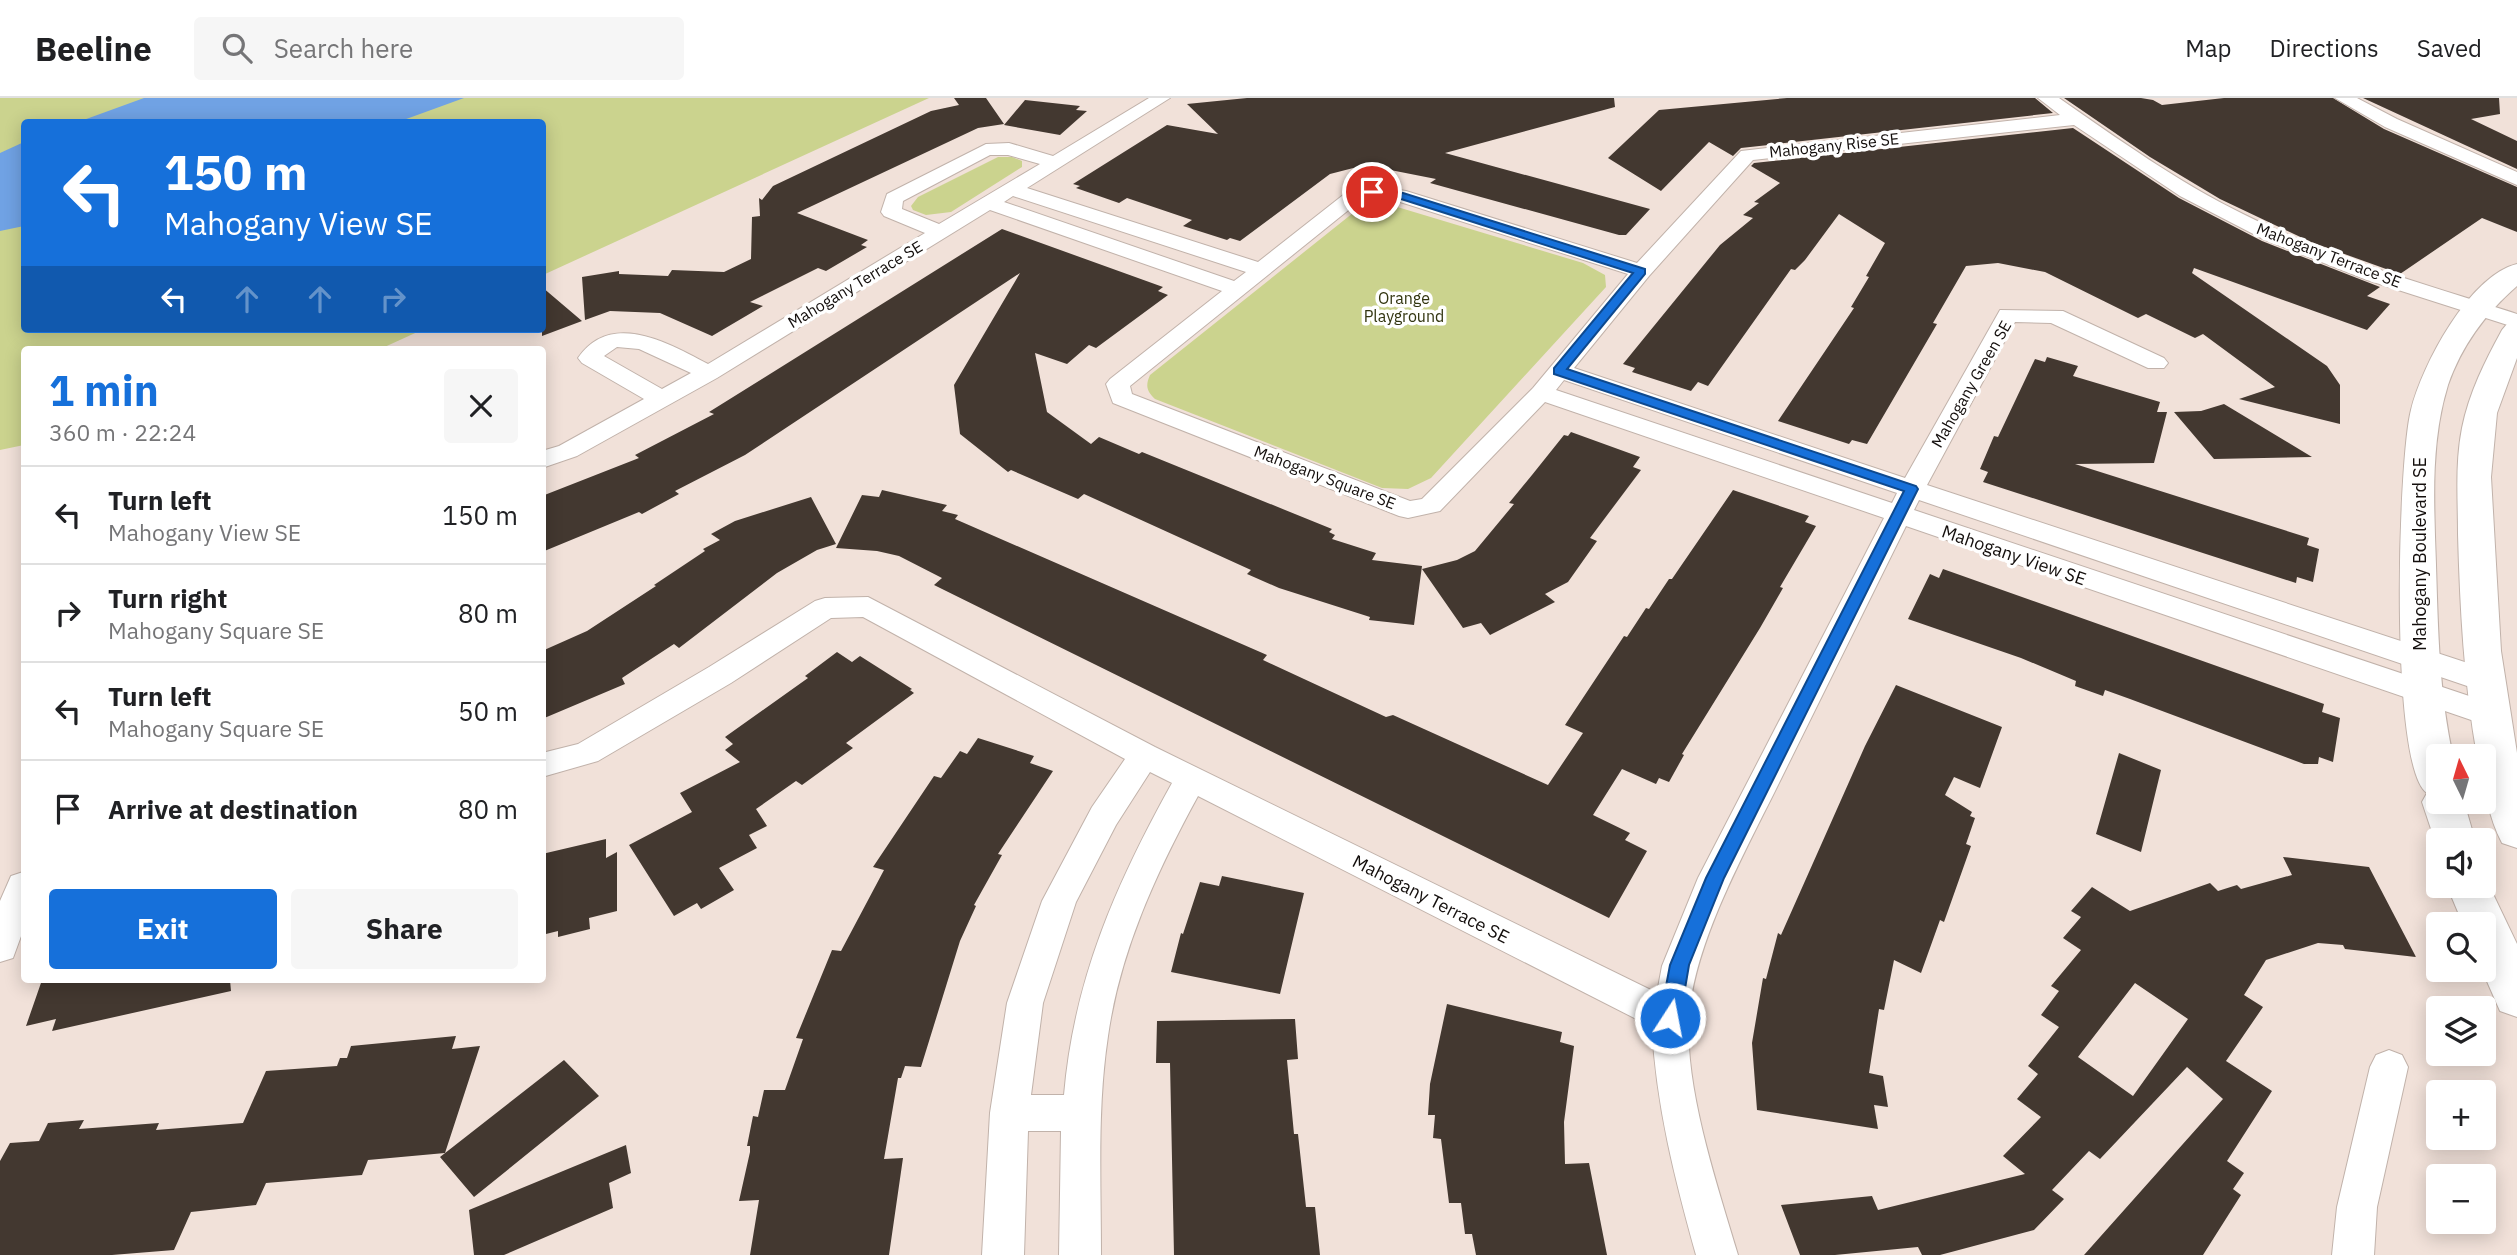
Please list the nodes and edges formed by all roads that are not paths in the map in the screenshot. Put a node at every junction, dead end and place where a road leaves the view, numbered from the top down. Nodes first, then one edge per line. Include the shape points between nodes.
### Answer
1 (1161, 98) edge
2 (2047, 98) edge
3 (2344, 98) edge
4 (2077, 119) junction
5 (1055, 162) junction
6 (2517, 179) edge
7 (1011, 189) junction
8 (988, 203) junction
9 (941, 232) junction
10 (1258, 270) junction
11 (1641, 271) junction
12 (2517, 272) edge
13 (1235, 288) junction
14 (2474, 307) junction
15 (2517, 321) edge
16 (2517, 330) edge
17 (2156, 363) dead end
18 (1559, 371) junction
19 (709, 373) junction
20 (1541, 393) junction
21 (661, 399) junction
22 (546, 459) edge
23 (1905, 502) junction
24 (2419, 657) junction
25 (2421, 692) junction
26 (2486, 696) junction
27 (2431, 744) edge
28 (1144, 755) junction
29 (546, 764) edge
30 (1191, 779) junction
31 (2517, 831) edge
32 (21, 893) edge
33 (2474, 898) edge
34 (0, 947) edge
35 (2517, 996) edge
36 (1670, 1018) junction
37 (2389, 1066) dead end
38 (1009, 1113) junction
39 (1081, 1113) junction
40 (1003, 1255) edge
41 (1080, 1255) edge
42 (1717, 1255) edge
43 (2353, 1255) edge

1 - 5 street, Mahogany Terrace SE
2 - 4 street, Mahogany Terrace SE
3 - 6 street
4 - 11 street, Mahogany Rise SE via 1748,155
4 - 14 street, Mahogany Terrace SE via 2237,219 2332,260
5 - 7 street, Mahogany Terrace SE
5 - 9 street via 1009,149 986,150 894,198 891,212
7 - 8 street, Mahogany Terrace SE
7 - 10 street
8 - 9 street, Mahogany Terrace SE
8 - 13 street
9 - 19 street, Mahogany Terrace SE
10 - 11 street, Mahogany Square SE via 1354,196 1372,192 1399,195
10 - 13 street, Mahogany Square SE
11 - 18 street, Mahogany Square SE
12 - 14 street, Mahogany Boulevard SE
13 - 20 street, Mahogany Square SE via 1118,384 1121,398 1408,510 1431,505
14 - 15 street, Mahogany Terrace SE
14 - 24 street, Mahogany Boulevard SE via 2442,363 2423,429 2417,489
16 - 26 street via 2489,389 2474,452
17 - 23 street, Mahogany Green SE via 2055,316 2008,315
18 - 20 street, Mahogany Square SE
18 - 23 street, Mahogany View SE
19 - 21 street, Mahogany Terrace SE
19 - 21 street via 634,339 613,340 594,350 590,358
20 - 23 street, Mahogany View SE
21 - 22 street, Mahogany Terrace SE
23 - 24 street, Mahogany View SE
23 - 25 street, Mahogany View SE
23 - 36 street via 1715,878 1680,965
24 - 25 street, Mahogany Boulevard SE
24 - 26 street, Mahogany View SE
25 - 26 street, Mahogany View SE
25 - 27 street, Mahogany Boulevard SE
26 - 31 street via 2491,737
28 - 29 street, Mahogany Terrace SE via 868,607 825,608 587,753
28 - 30 street, Mahogany Terrace SE
28 - 38 street via 1104,816 1059,901 1025,1003
30 - 36 street, Mahogany Terrace SE
30 - 39 street via 1124,916 1095,1005
32 - 34 street
33 - 35 street
36 - 42 street via 1674,1078
37 - 43 street via 2357,1207
38 - 39 street
38 - 40 street
39 - 41 street

